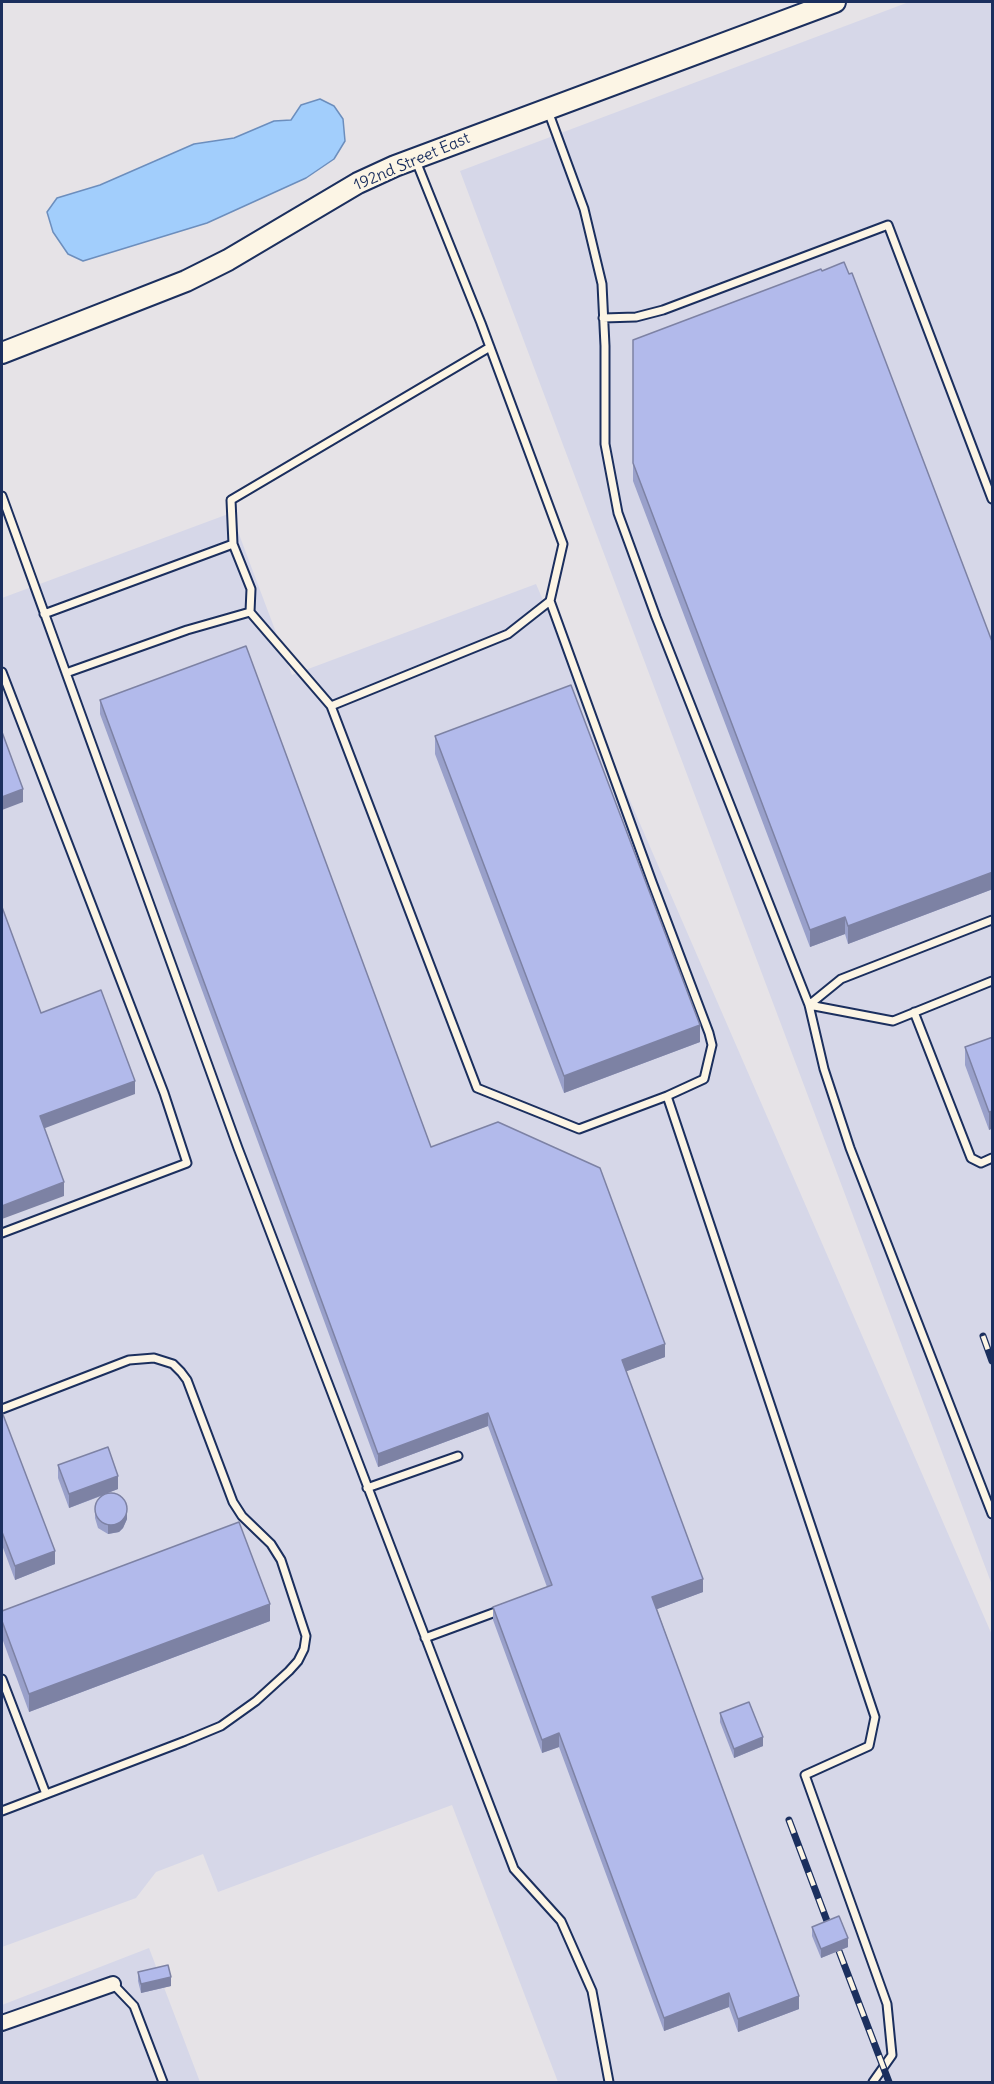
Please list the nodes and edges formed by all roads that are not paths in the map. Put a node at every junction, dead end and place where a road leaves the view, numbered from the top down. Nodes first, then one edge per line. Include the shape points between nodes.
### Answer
1 (835, 2) edge
2 (547, 108) junction
3 (415, 159) junction
4 (603, 318) junction
5 (490, 347) junction
6 (2, 353) edge
7 (2, 496) edge
8 (993, 499) edge
9 (233, 544) junction
10 (550, 600) junction
11 (250, 612) junction
12 (44, 614) junction
13 (2, 672) edge
14 (66, 673) junction
15 (331, 706) junction
16 (993, 920) edge
17 (993, 981) edge
18 (809, 1005) junction
19 (914, 1012) junction
20 (667, 1096) junction
21 (993, 1158) edge
22 (2, 1233) edge
23 (2, 1409) edge
24 (458, 1456) dead end
25 (367, 1488) junction
26 (993, 1514) edge
27 (514, 1606) edge
28 (425, 1638) junction
29 (2, 1679) edge
30 (46, 1794) junction
31 (2, 1811) edge
32 (113, 1984) joint
33 (2, 2023) edge
34 (163, 2082) edge
35 (609, 2082) edge
36 (873, 2082) edge

1 - 2 street, 192nd Street East
2 - 3 street, 192nd Street East
2 - 4 lane via 584,209 602,284
3 - 5 lane
3 - 6 street, 192nd Street East via 358,183 186,281
4 - 8 lane via 636,317 663,310 888,225
4 - 18 lane via 605,444 618,513
5 - 9 lane via 231,501
5 - 10 lane via 563,544
7 - 12 lane
9 - 11 lane via 251,590
9 - 12 lane
10 - 15 lane via 508,634
10 - 20 lane via 712,1045 704,1079
11 - 14 lane
11 - 15 lane
12 - 14 lane
13 - 22 lane via 164,1093 187,1163
14 - 25 lane via 238,1148
15 - 20 lane via 477,1088 579,1129
16 - 18 lane via 841,979
17 - 19 lane
18 - 19 lane via 893,1021
18 - 26 lane via 824,1069 850,1148
19 - 21 lane via 971,1158 981,1163
20 - 36 lane via 875,1717 869,1746 805,1775 887,2004 892,2055
23 - 30 lane via 129,1360 154,1358 173,1364 187,1380 234,1502 281,1560 306,1636 304,1649 289,1671 221,1725
24 - 25 lane
25 - 28 lane
27 - 28 lane
28 - 35 lane via 514,1869 561,1921 592,1991
29 - 30 lane
30 - 31 lane
32 - 33 street
32 - 34 lane via 134,2006

